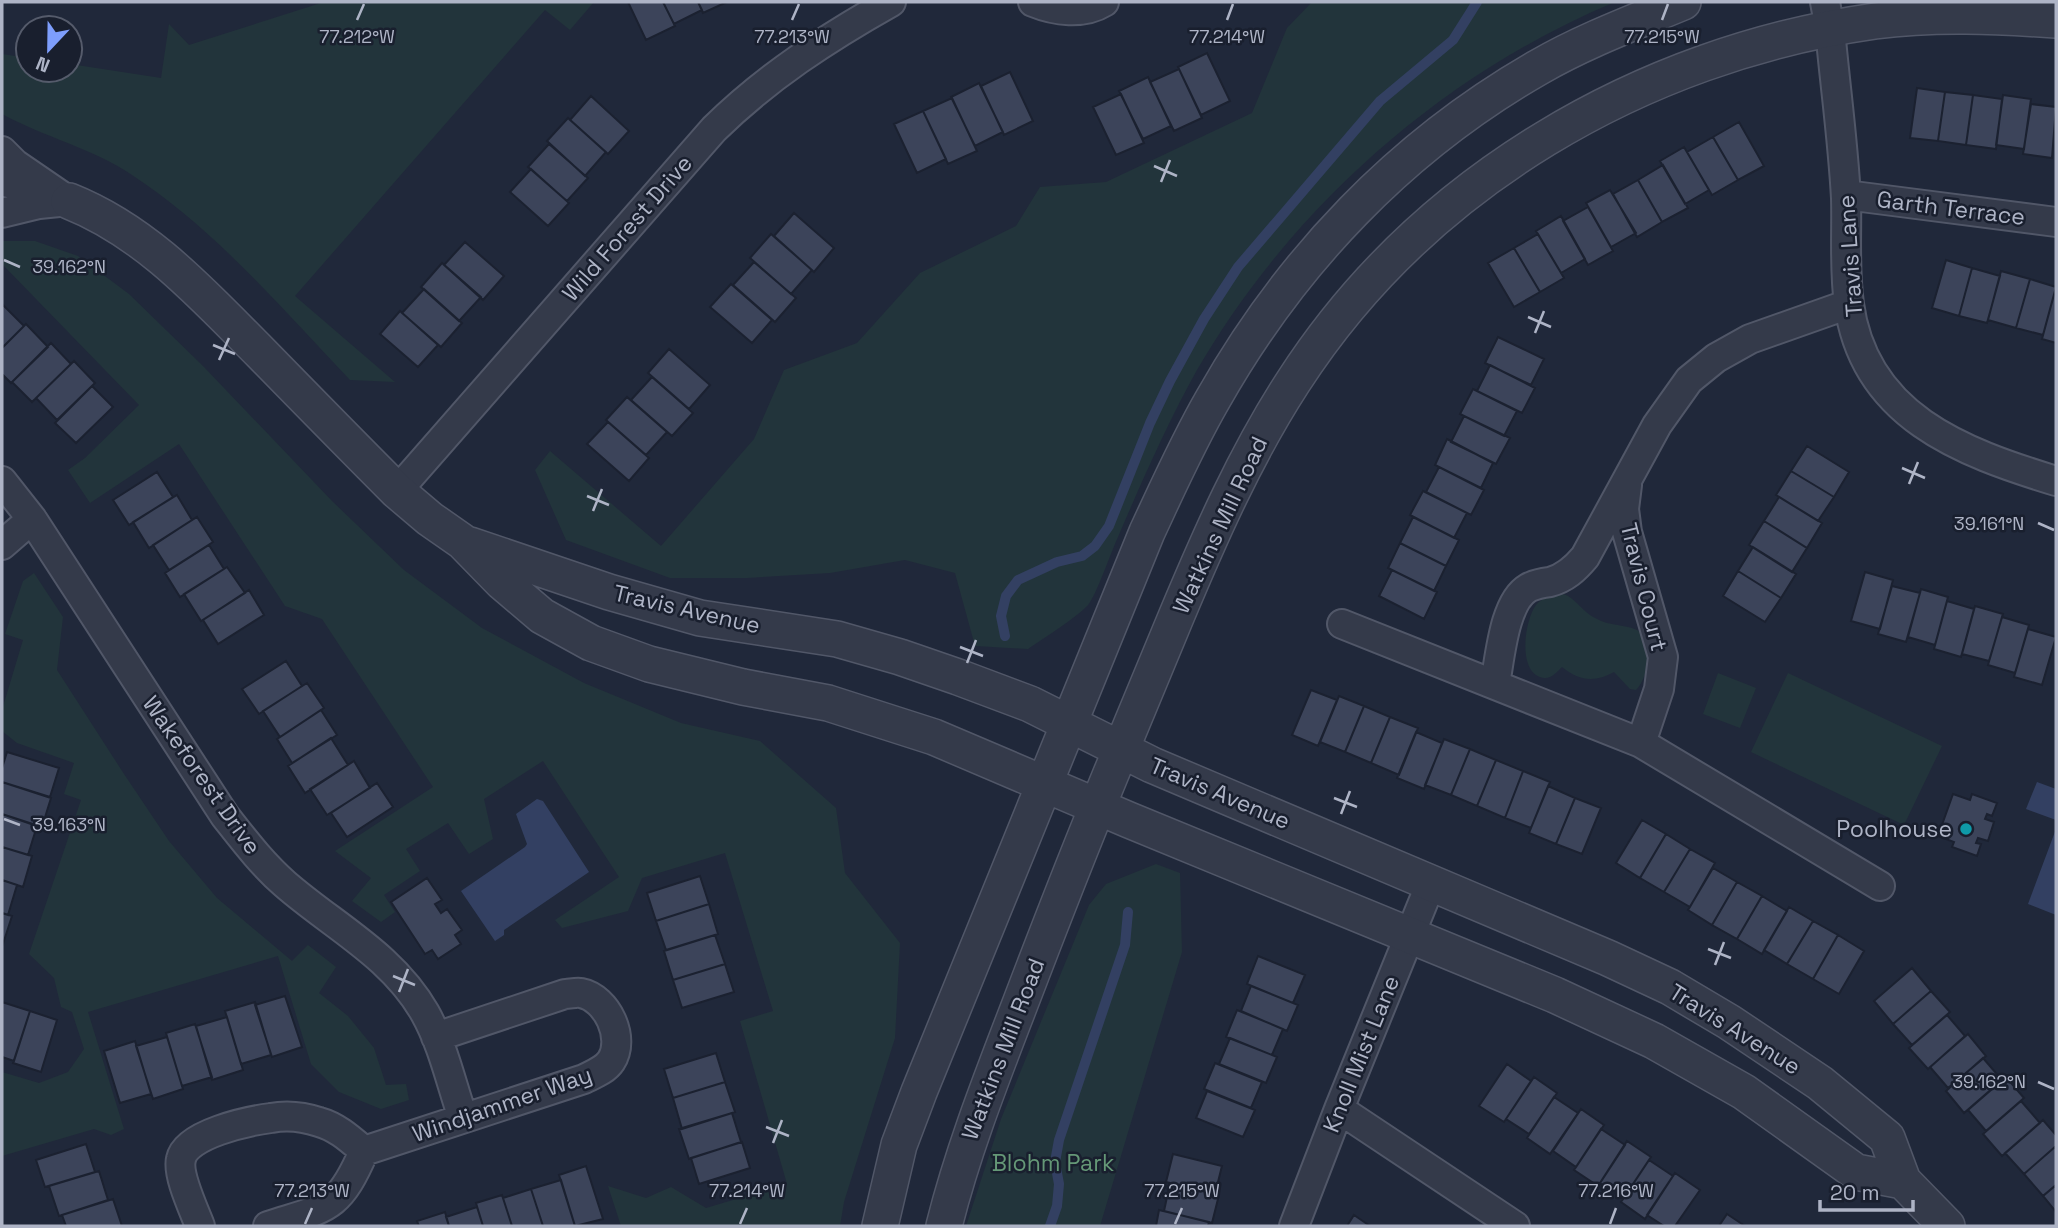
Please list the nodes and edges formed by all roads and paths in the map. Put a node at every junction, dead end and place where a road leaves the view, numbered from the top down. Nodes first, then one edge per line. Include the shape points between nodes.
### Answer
1 (891, 2) edge
2 (1033, 2) edge
3 (1104, 2) edge
4 (1683, 2) edge
5 (1827, 15) edge
6 (2056, 20) edge
7 (2, 151) edge
8 (2, 181) edge
9 (1846, 195) junction
10 (69, 201) junction
11 (2, 213) edge
12 (2056, 222) edge
13 (1849, 304) junction
14 (1632, 470) junction
15 (2, 481) edge
16 (2056, 481) edge
17 (397, 491) junction
18 (32, 519) junction
19 (463, 542) junction
20 (2, 545) edge
21 (1342, 624) dead end
22 (1495, 684) junction
23 (1069, 724) junction
24 (1641, 743) junction
25 (1121, 750) junction
26 (1044, 783) junction
27 (1097, 807) junction
28 (1431, 883) junction
29 (1880, 886) dead end
30 (1409, 935) junction
31 (436, 1037) junction
32 (1339, 1109) junction
33 (463, 1118) junction
34 (365, 1151) junction
35 (1903, 1181) junction
36 (200, 1226) edge
37 (268, 1226) edge
38 (880, 1226) edge
39 (944, 1226) edge
40 (1294, 1226) edge
41 (1515, 1226) edge
42 (1947, 1226) edge

1 - 17 street, Wild Forest Drive via 766,81 714,128
2 - 3 street via 1074,11
4 - 23 street via 1540,66 1484,102 1385,178 1338,225 1258,327 1213,398 1147,532
5 - 6 street, Watkins Mill Road via 1879,20 1940,16
5 - 9 street, Travis Lane
5 - 25 street, Watkins Mill Road via 1771,41 1643,86 1586,114 1470,190 1388,264 1328,333 1258,440 1212,532
7 - 10 street
8 - 10 street, Travis Avenue
9 - 12 street, Garth Terrace
9 - 13 street, Travis Lane
10 - 11 street
10 - 17 street, Travis Avenue via 97,212 160,256
13 - 14 street, Travis Court via 1749,339 1700,370 1673,400
13 - 16 street, Travis Lane via 1860,347 1878,383 1903,411 1982,455
14 - 22 street, Travis Court via 1577,566 1519,595 1508,617
14 - 24 street, Travis Court via 1625,500 1626,524 1663,657 1659,689
15 - 18 street, Wakeforest Drive
17 - 19 street, Travis Avenue
18 - 20 street
18 - 31 street, Wakeforest Drive via 232,825 284,883 374,953 402,982
19 - 23 street, Travis Avenue via 701,618 837,639 900,657 1030,704
19 - 26 street, Travis Avenue via 542,616 591,643 649,664 828,703 934,737
21 - 22 street
22 - 24 street
23 - 25 street, Travis Avenue
23 - 26 street
24 - 29 street
25 - 27 street, Watkins Mill Road
25 - 28 street, Travis Avenue
26 - 27 street, Travis Avenue
26 - 38 street via 919,1092
27 - 30 street, Travis Avenue
27 - 39 street, Watkins Mill Road via 979,1111
28 - 30 street, Knoll Mist Lane
28 - 35 street, Travis Avenue via 1608,958 1729,1022 1820,1083 1887,1138
30 - 32 street, Knoll Mist Lane
30 - 35 street, Travis Avenue via 1654,1041 1744,1092 1857,1172
31 - 33 street, Wakeforest Drive
31 - 33 street, Windjammer Way via 565,994 581,993 595,1000 612,1024 616,1049 603,1070
32 - 40 street, Knoll Mist Lane
32 - 41 street
33 - 34 street, Windjammer Way
34 - 36 street via 341,1131 300,1118 272,1117 197,1139 184,1151 180,1169
34 - 37 street via 351,1181 335,1200
35 - 42 street, Travis Avenue

